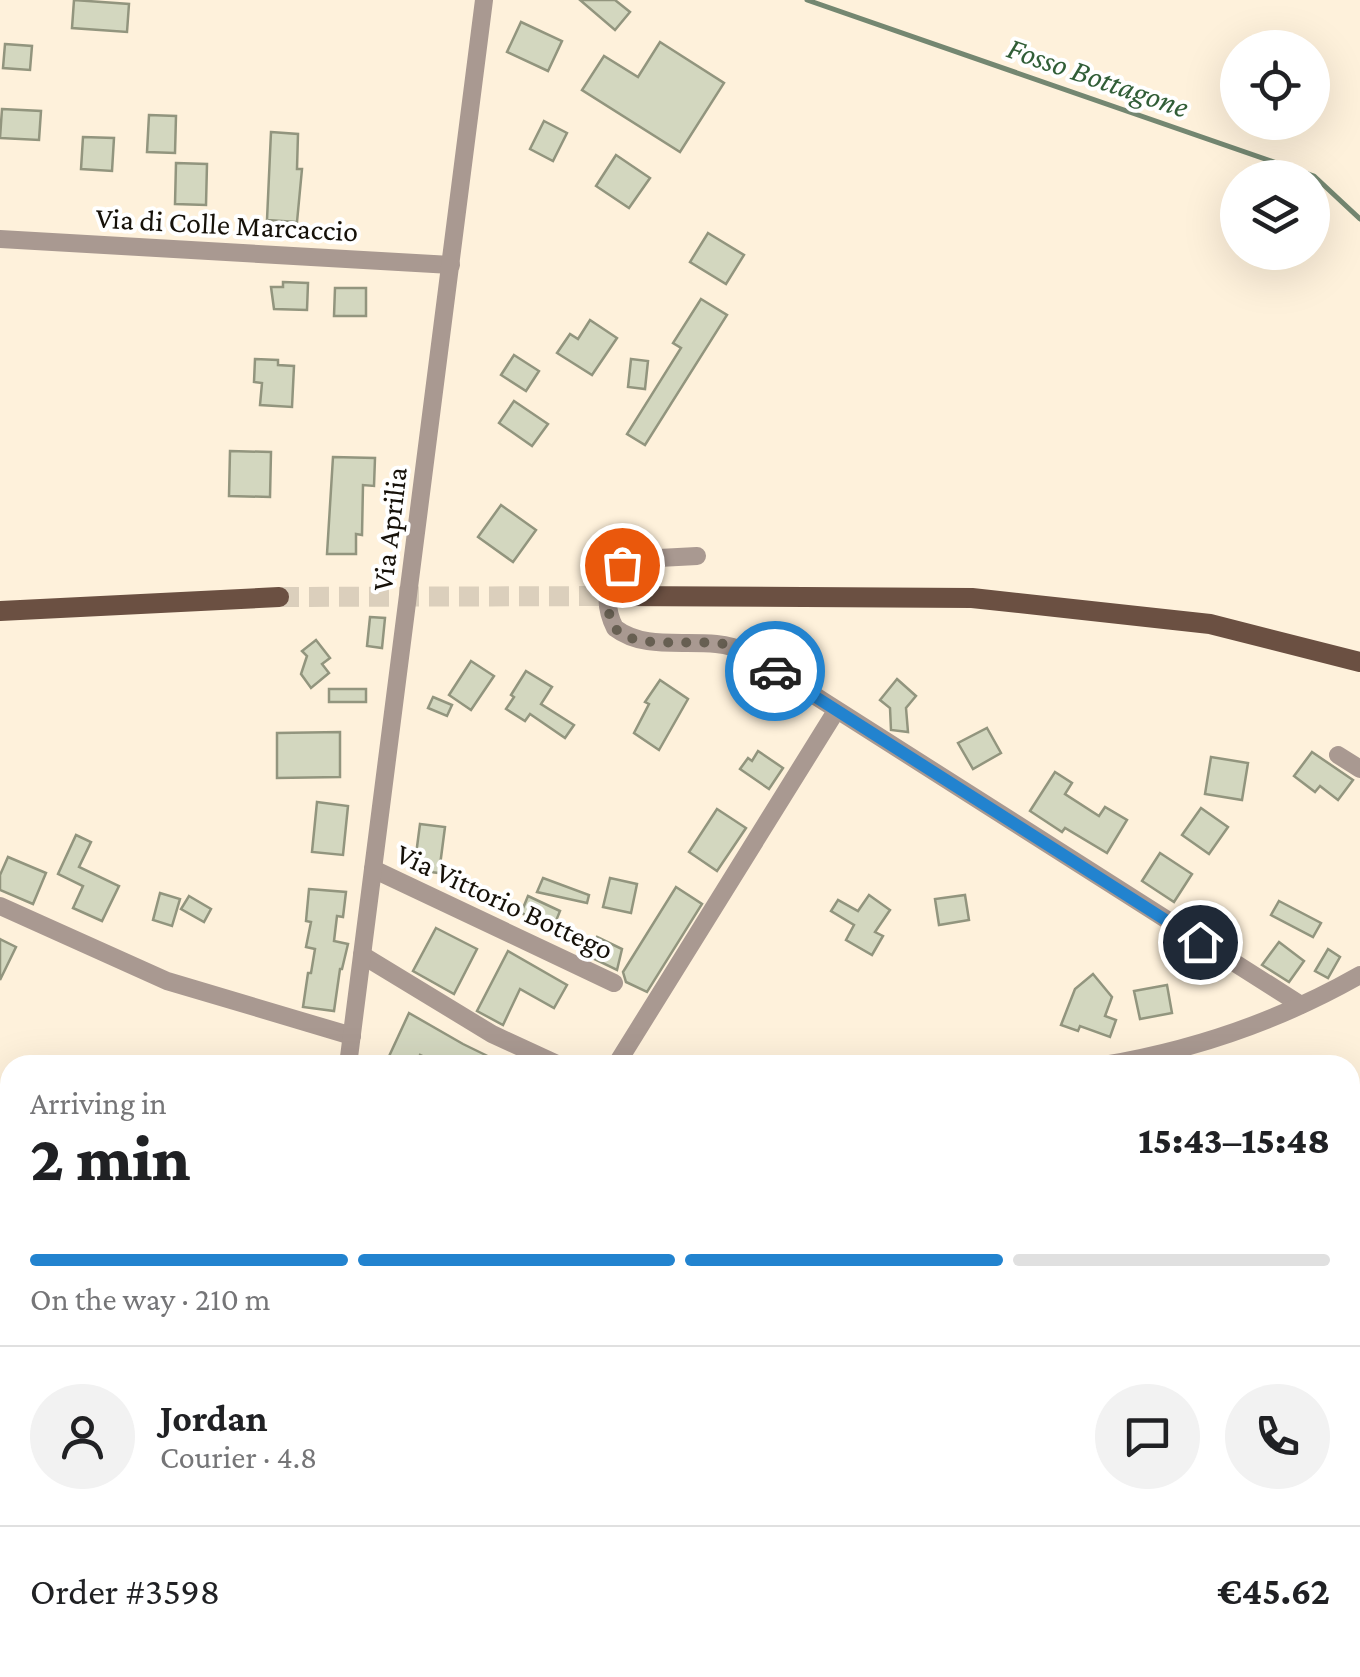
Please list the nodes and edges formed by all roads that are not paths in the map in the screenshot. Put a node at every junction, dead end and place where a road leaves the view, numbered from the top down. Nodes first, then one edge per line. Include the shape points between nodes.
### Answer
1 (484, 0) edge
2 (0, 239) edge
3 (451, 265) junction
4 (696, 556) dead end
5 (279, 596) tunnel mouth
6 (616, 596) tunnel mouth
7 (0, 612) edge
8 (1360, 662) edge
9 (836, 711) junction
10 (1338, 756) dead end
11 (1360, 769) edge
12 (373, 869) junction
13 (0, 906) edge
14 (362, 955) junction
15 (1360, 975) edge
16 (614, 983) dead end
17 (1300, 1006) junction
18 (352, 1036) junction
19 (349, 1055) edge
20 (520, 1055) edge
21 (622, 1055) edge
22 (1151, 1055) edge

1 - 3 street, Via Aprilia
2 - 3 street, Via di Colle Marcaccio
3 - 12 street, Via Aprilia
4 - 9 street via 640,559 617,568 608,590 615,628 642,640 736,647
5 - 7 main road
6 - 8 main road via 972,598 1210,624
9 - 17 street
9 - 21 street
10 - 11 street
12 - 14 street, Via Aprilia
12 - 16 street, Via Vittorio Bottego
13 - 18 street via 166,981
14 - 18 street, Via Aprilia
14 - 20 street
15 - 17 street
17 - 22 street
18 - 19 street, Via Aprilia

